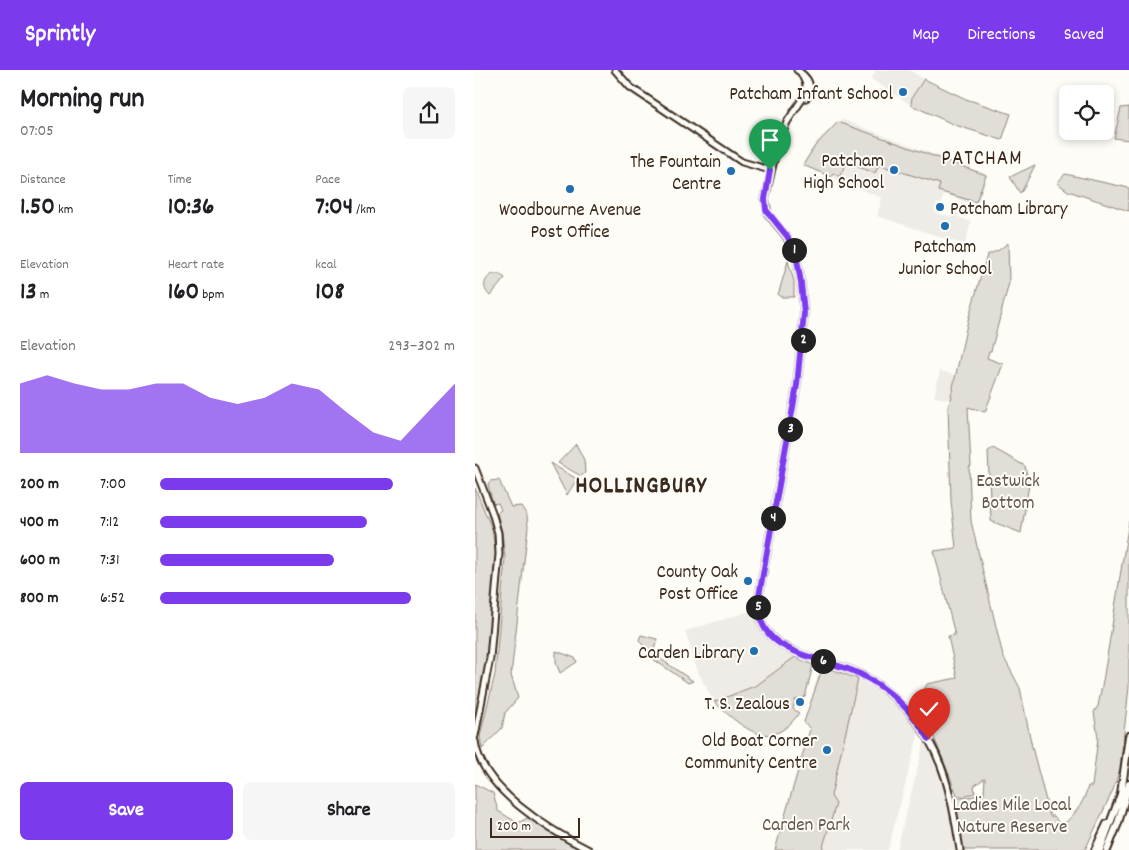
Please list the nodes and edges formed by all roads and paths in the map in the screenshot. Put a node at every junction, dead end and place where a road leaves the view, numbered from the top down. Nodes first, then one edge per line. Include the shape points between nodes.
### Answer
1 (615, 70) edge
2 (799, 71) edge
3 (770, 170) junction
4 (475, 468) edge
5 (475, 736) edge
6 (1129, 736) edge
7 (475, 741) edge
8 (1123, 779) junction
9 (1129, 784) edge
10 (589, 850) edge
11 (960, 850) edge
12 (1095, 850) edge
13 (1100, 850) edge
14 (1109, 850) edge

1 - 3 street via 630,87 742,162
2 - 3 street via 808,79 808,96 786,125
3 - 11 street via 765,206 796,254 803,319 797,385 759,596 761,619 779,643 794,652 847,668 870,679 895,698 917,722 947,777
4 - 5 street via 498,533 499,554 490,658
6 - 8 highway
7 - 10 street via 485,768 507,794 551,828
8 - 12 highway
8 - 13 highway via 1116,811
9 - 14 highway

